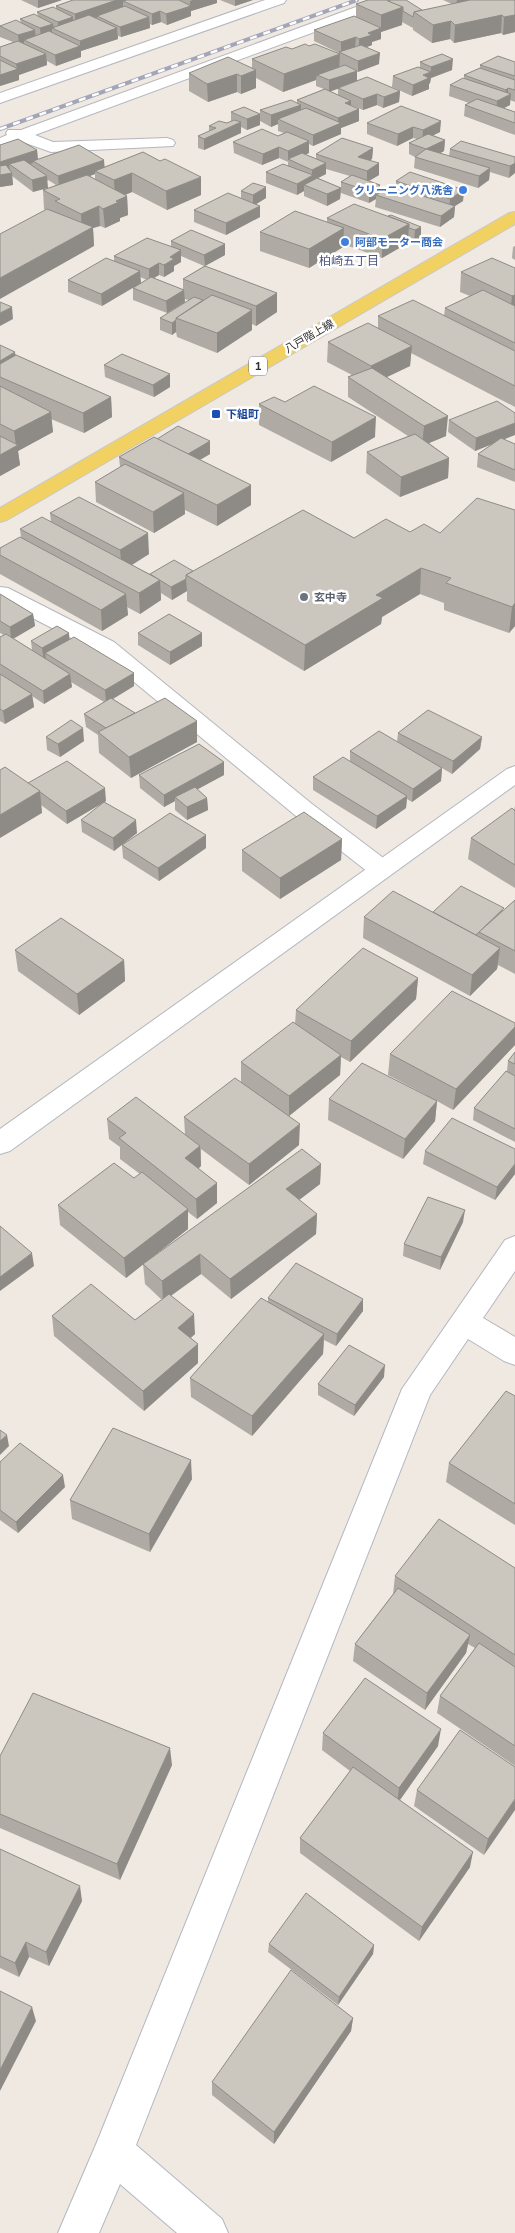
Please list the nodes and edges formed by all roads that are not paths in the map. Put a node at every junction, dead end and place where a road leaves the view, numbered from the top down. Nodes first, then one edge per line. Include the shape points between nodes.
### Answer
1 (279, 0) edge
2 (388, 0) edge
3 (0, 98) edge
4 (0, 124) edge
5 (21, 137) junction
6 (167, 143) dead end
7 (0, 144) edge
8 (515, 217) edge
9 (0, 516) edge
10 (0, 593) edge
11 (515, 774) edge
12 (381, 869) junction
13 (0, 1143) edge
14 (515, 1248) edge
15 (464, 1322) junction
16 (515, 1352) edge
17 (113, 2152) junction
18 (78, 2233) edge
19 (208, 2233) edge

1 - 3 street
2 - 5 street
4 - 5 street
5 - 6 street via 51,147
5 - 7 street
8 - 9 main road, 八戸階上線 / 1
10 - 12 street via 106,647
11 - 12 street
12 - 13 street
14 - 15 street
15 - 16 street
15 - 17 street via 416,1389
17 - 18 street
17 - 19 street

